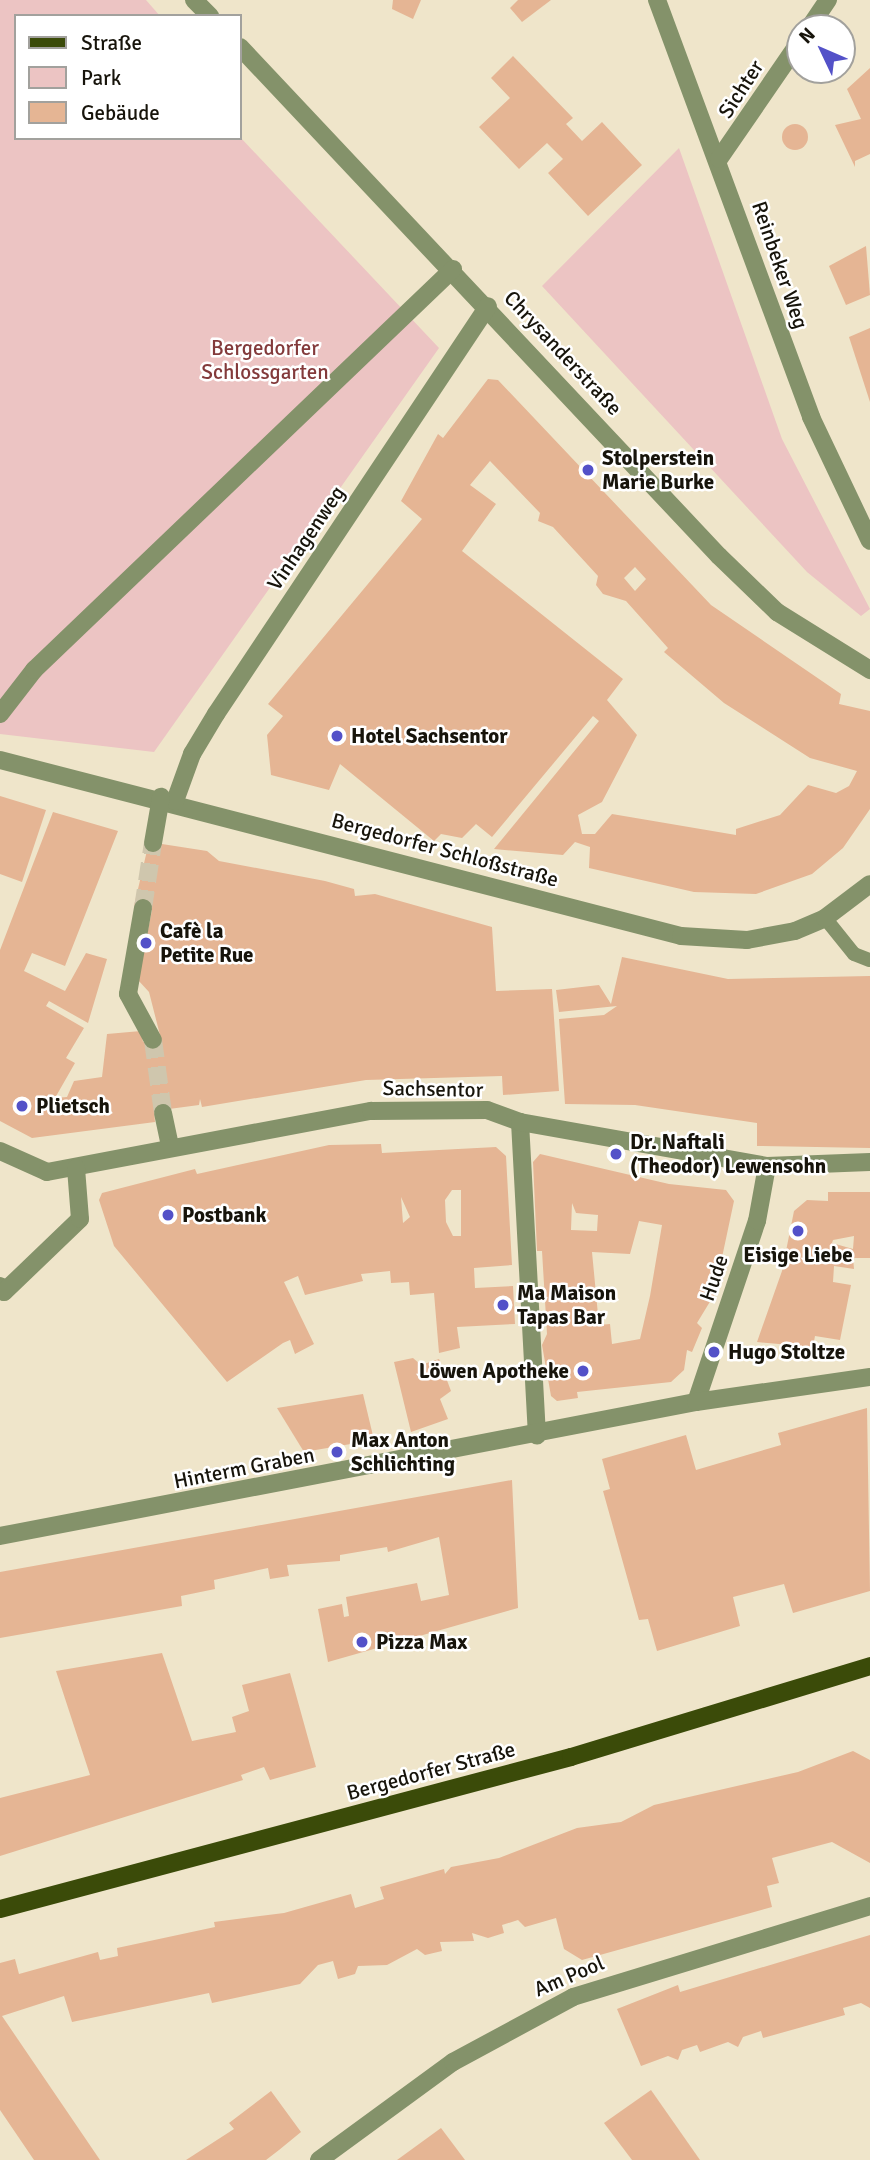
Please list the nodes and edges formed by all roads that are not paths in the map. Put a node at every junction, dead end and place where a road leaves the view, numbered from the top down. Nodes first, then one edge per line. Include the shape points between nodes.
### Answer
1 (194, 0) edge
2 (657, 0) edge
3 (208, 14) edge
4 (242, 49) edge
5 (786, 61) edge
6 (719, 159) junction
7 (453, 269) junction
8 (488, 306) junction
9 (868, 532) edge
10 (870, 670) edge
11 (0, 715) edge
12 (0, 760) edge
13 (168, 799) junction
14 (153, 843) tunnel mouth
15 (870, 884) edge
16 (143, 908) tunnel mouth
17 (825, 918) junction
18 (870, 960) edge
19 (153, 1040) tunnel mouth
20 (163, 1113) tunnel mouth
21 (520, 1122) junction
22 (170, 1147) junction
23 (0, 1151) edge
24 (870, 1162) edge
25 (767, 1166) junction
26 (76, 1168) junction
27 (1, 1292) edge
28 (870, 1377) edge
29 (696, 1402) junction
30 (537, 1436) junction
31 (0, 1536) edge
32 (870, 1667) edge
33 (870, 1906) edge
34 (0, 1909) edge
35 (319, 2160) edge

1 - 3 street
2 - 6 street, Reinbeker Weg
4 - 7 street, Chrysanderstraße
5 - 6 street, Sichter
6 - 9 street, Reinbeker Weg via 811,417
7 - 8 street, Chrysanderstraße
7 - 11 street via 34,670
8 - 10 street, Chrysanderstraße via 768,602
8 - 13 street, Vinhagenweg via 216,714
12 - 13 street, Bergedorfer Schloßstraße
13 - 14 street, Vinhagenweg
13 - 17 street, Bergedorfer Schloßstraße via 681,936 766,938
15 - 17 street, Bergedorfer Schloßstraße
16 - 19 street via 128,994
17 - 18 lane via 854,954
20 - 22 street
21 - 22 street, Sachsentor via 487,1110 371,1111
21 - 25 street, Sachsentor
21 - 30 street
22 - 26 street, Sachsentor
23 - 26 street, Sachsentor via 47,1172
24 - 25 street, Sachsentor
25 - 29 street, Hude via 757,1221
26 - 27 street via 80,1219
28 - 29 street, Hinterm Graben
29 - 30 street, Hinterm Graben
30 - 31 street, Hinterm Graben
32 - 34 main road, Bergedorfer Straße via 571,1757
33 - 35 street, Am Pool via 573,1997 453,2063

